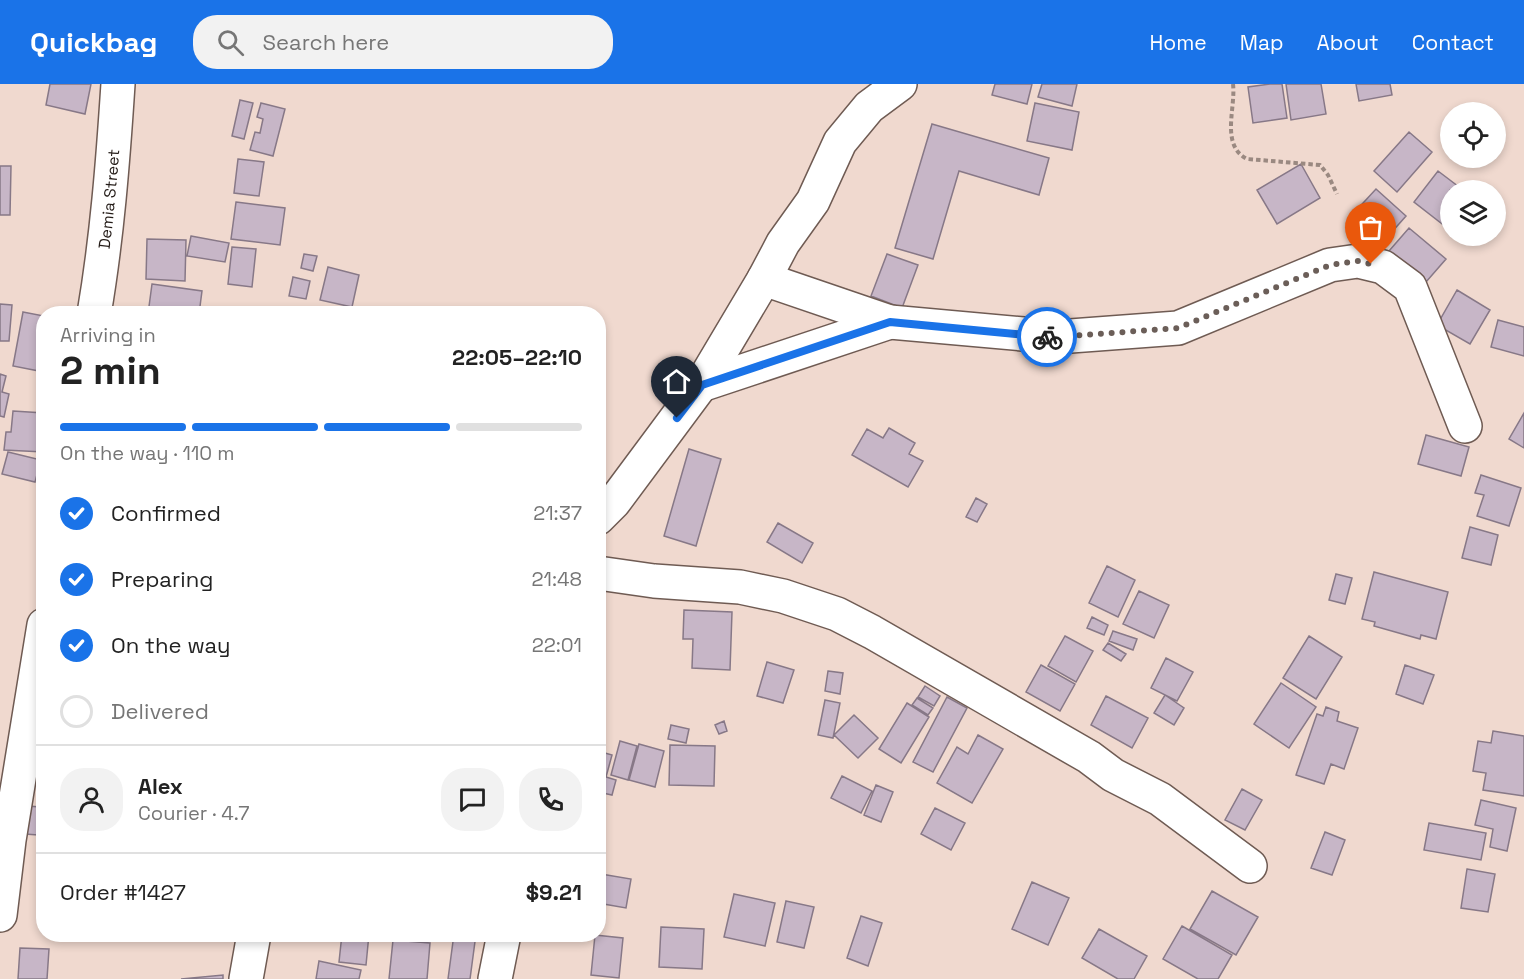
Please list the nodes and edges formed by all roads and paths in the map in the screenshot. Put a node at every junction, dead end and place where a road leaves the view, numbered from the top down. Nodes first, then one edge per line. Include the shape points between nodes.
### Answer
1 (118, 84) edge
2 (900, 84) edge
3 (1233, 84) edge
4 (1337, 194) dead end
5 (764, 279) junction
6 (95, 306) edge
7 (890, 322) junction
8 (702, 385) junction
9 (1465, 426) dead end
10 (606, 510) edge
11 (606, 574) edge
12 (36, 674) edge
13 (1250, 866) dead end
14 (0, 915) edge
15 (253, 942) edge
16 (502, 942) edge
17 (246, 979) edge
18 (495, 979) edge

1 - 6 street, Demia Street
2 - 5 street via 868,106 840,142 813,201 783,243
3 - 4 path via 1231,140 1240,155 1247,159 1320,165
5 - 7 street
5 - 8 street
7 - 8 street
7 - 9 street via 1057,337 1178,328 1330,265 1358,261 1383,267 1410,287
8 - 10 street
11 - 13 street via 740,587 837,614 1160,799
12 - 14 street
15 - 17 street
16 - 18 street

